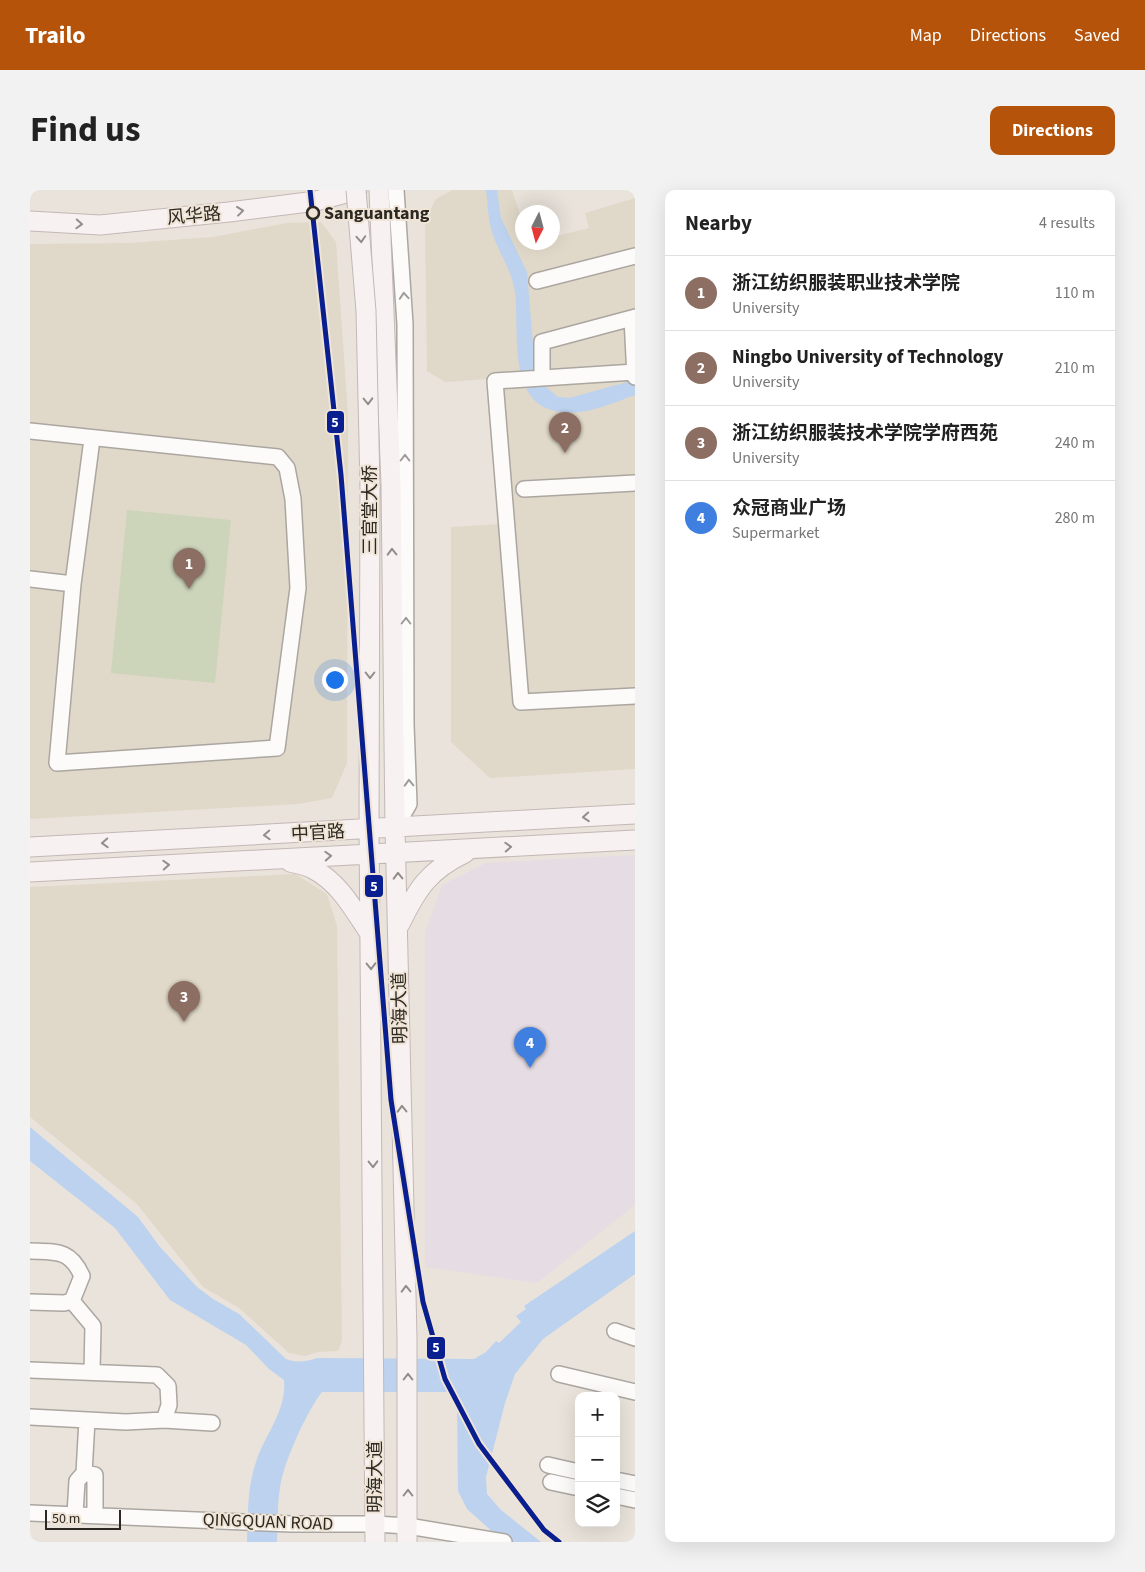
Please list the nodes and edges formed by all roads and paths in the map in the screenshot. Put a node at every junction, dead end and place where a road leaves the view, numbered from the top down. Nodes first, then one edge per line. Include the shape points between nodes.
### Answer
1 (379, 190) edge
2 (396, 190) edge
3 (351, 191) edge
4 (30, 221) edge
5 (635, 256) edge
6 (537, 281) dead end
7 (633, 318) edge
8 (635, 372) edge
9 (542, 377) junction
10 (635, 377) edge
11 (30, 431) edge
12 (92, 438) junction
13 (635, 482) edge
14 (524, 489) dead end
15 (30, 579) edge
16 (73, 584) junction
17 (635, 696) edge
18 (635, 814) edge
19 (395, 828) junction
20 (369, 830) junction
21 (635, 840) edge
22 (30, 847) edge
23 (474, 849) junction
24 (371, 854) junction
25 (398, 854) junction
26 (279, 859) junction
27 (30, 872) edge
28 (398, 928) junction
29 (370, 934) junction
30 (30, 1251) edge
31 (72, 1301) junction
32 (30, 1302) edge
33 (615, 1331) dead end
34 (635, 1338) edge
35 (30, 1370) edge
36 (92, 1371) junction
37 (559, 1374) dead end
38 (635, 1392) edge
39 (30, 1416) edge
40 (87, 1420) junction
41 (164, 1420) junction
42 (212, 1423) dead end
43 (548, 1465) dead end
44 (575, 1471) edge
45 (84, 1473) junction
46 (620, 1481) edge
47 (552, 1482) dead end
48 (635, 1484) edge
49 (575, 1487) edge
50 (620, 1497) edge
51 (635, 1500) edge
52 (30, 1512) edge
53 (75, 1514) junction
54 (95, 1515) junction
55 (375, 1533) edge
56 (407, 1534) edge
57 (504, 1542) edge

19 -> 1 main road, 三官堂大桥 via 391,484
19 -> 2 street via 409,804 406,324
4 -> 3 main road, 风华路 via 110,224 316,201
3 -> 20 main road, 三官堂大桥, bridge via 366,311 370,486
5 - 6 street
7 - 8 street
7 - 9 street via 542,342
8 - 9 street
8 - 10 street
9 - 17 street via 494,381 521,702
11 - 12 street
12 - 16 street
12 - 16 street via 278,457 287,468 293,499 298,588 277,748 56,763
13 - 14 street
15 - 16 street
18 -> 19 main road, 中官路
19 - 20 main road, 中官路
19 - 25 main road, 明海大道
20 -> 22 main road, 中官路
20 - 24 main road, 明海大道
23 -> 21 main road, 中官路
23 - 25 main road, 中官路
23 - 28 main road via 445,862 430,874 414,896
24 - 25 main road, 中官路
26 -> 24 main road, 中官路
24 - 29 main road, 明海大道
28 -> 25 main road, 明海大道
27 -> 26 main road, 中官路
26 - 29 main road via 313,869 334,884
56 -> 28 main road, 明海大道 via 407,1337
29 -> 55 main road, 明海大道
30 - 31 street via 58,1252 76,1262 82,1276
31 - 32 street
31 - 36 street via 93,1326
33 - 34 street
35 - 36 street
36 - 41 street via 157,1375 168,1386 169,1405
37 - 38 street
39 - 40 street
40 - 41 street
40 - 45 street
41 - 42 street
43 - 44 street
45 - 53 street via 77,1481
45 - 54 street via 95,1475
46 - 48 street
47 - 49 street
50 - 51 street
52 - 53 street, QINGQUAN ROAD
53 - 54 street, QINGQUAN ROAD
54 - 55 street, QINGQUAN ROAD via 292,1524
55 - 56 street, QINGQUAN ROAD
56 - 57 street, QINGQUAN ROAD via 455,1535

